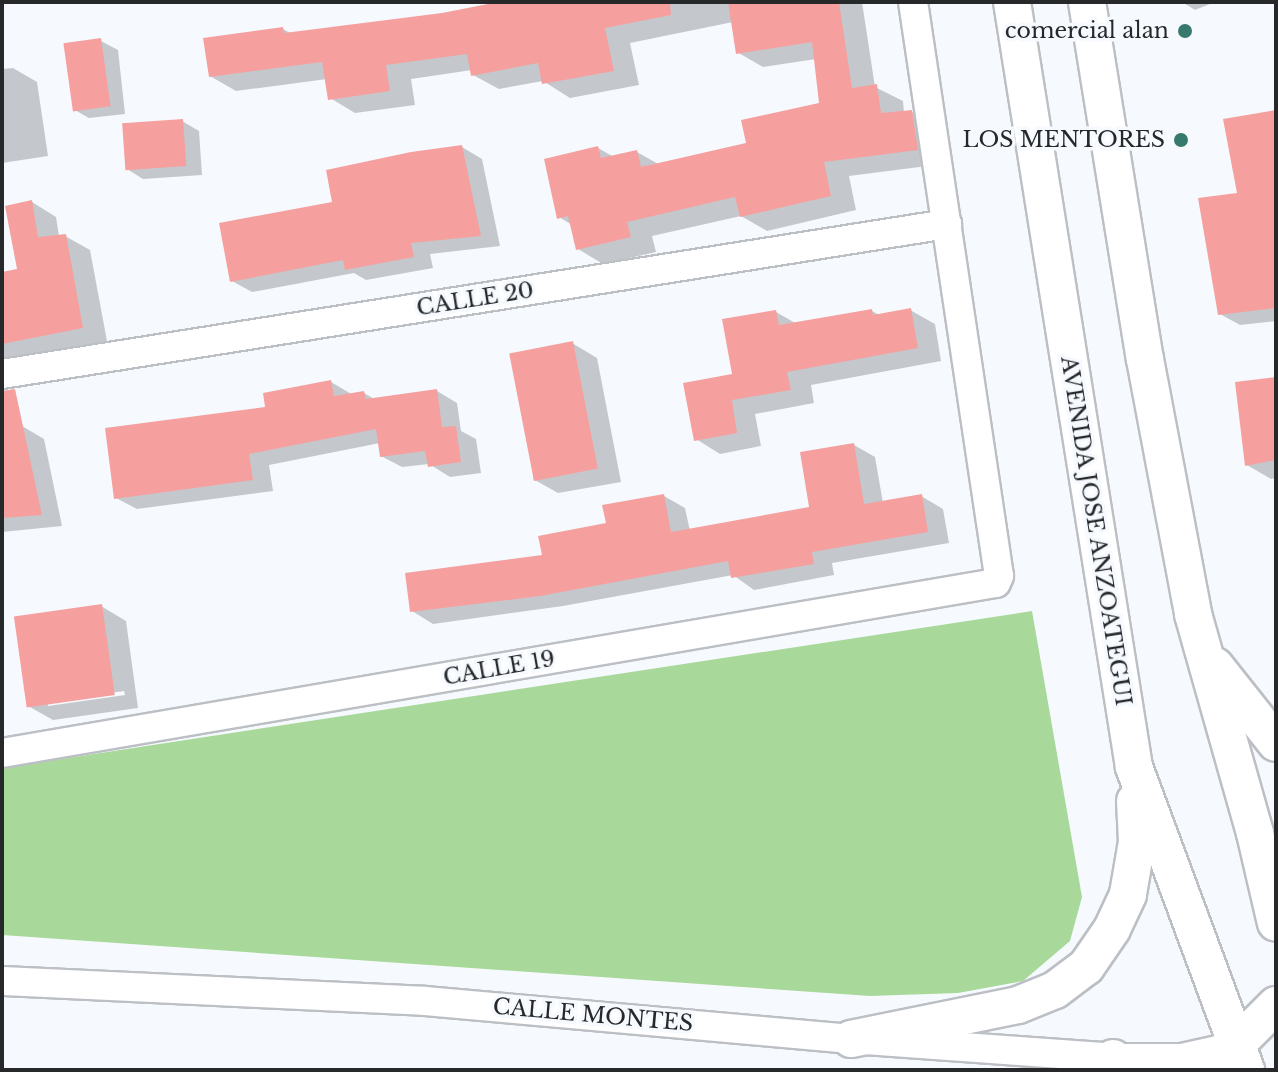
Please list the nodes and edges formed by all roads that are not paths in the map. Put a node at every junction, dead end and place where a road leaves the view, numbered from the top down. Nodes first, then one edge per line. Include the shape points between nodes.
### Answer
1 (913, 2) edge
2 (1012, 2) edge
3 (1087, 2) edge
4 (947, 224) junction
5 (2, 374) edge
6 (1204, 652) junction
7 (1276, 743) edge
8 (2, 753) edge
9 (1134, 767) junction
10 (1276, 923) edge
11 (2, 981) edge
12 (1276, 1005) edge
13 (851, 1039) junction
14 (1276, 1044) edge
15 (1235, 1062) edge
16 (1121, 1064) edge

1 - 4 street
2 - 9 street, AVENIDA JOSE ANZOATEGUI
3 - 6 street via 1145,359
4 - 5 street, CALLE 20
4 - 8 street, CALLE 19 via 996,583
6 - 7 street
6 - 10 street
9 - 13 street via 1137,842 1128,894 1086,967 1055,990 1018,1005
9 - 15 street, AVENIDA JOSE ANZOATEGUI
11 - 13 street, CALLE MONTES via 482,1005
12 - 15 street
13 - 16 street, CALLE MONTES
14 - 15 street, CALLE MONTES
15 - 16 street, CALLE MONTES via 1182,1058

